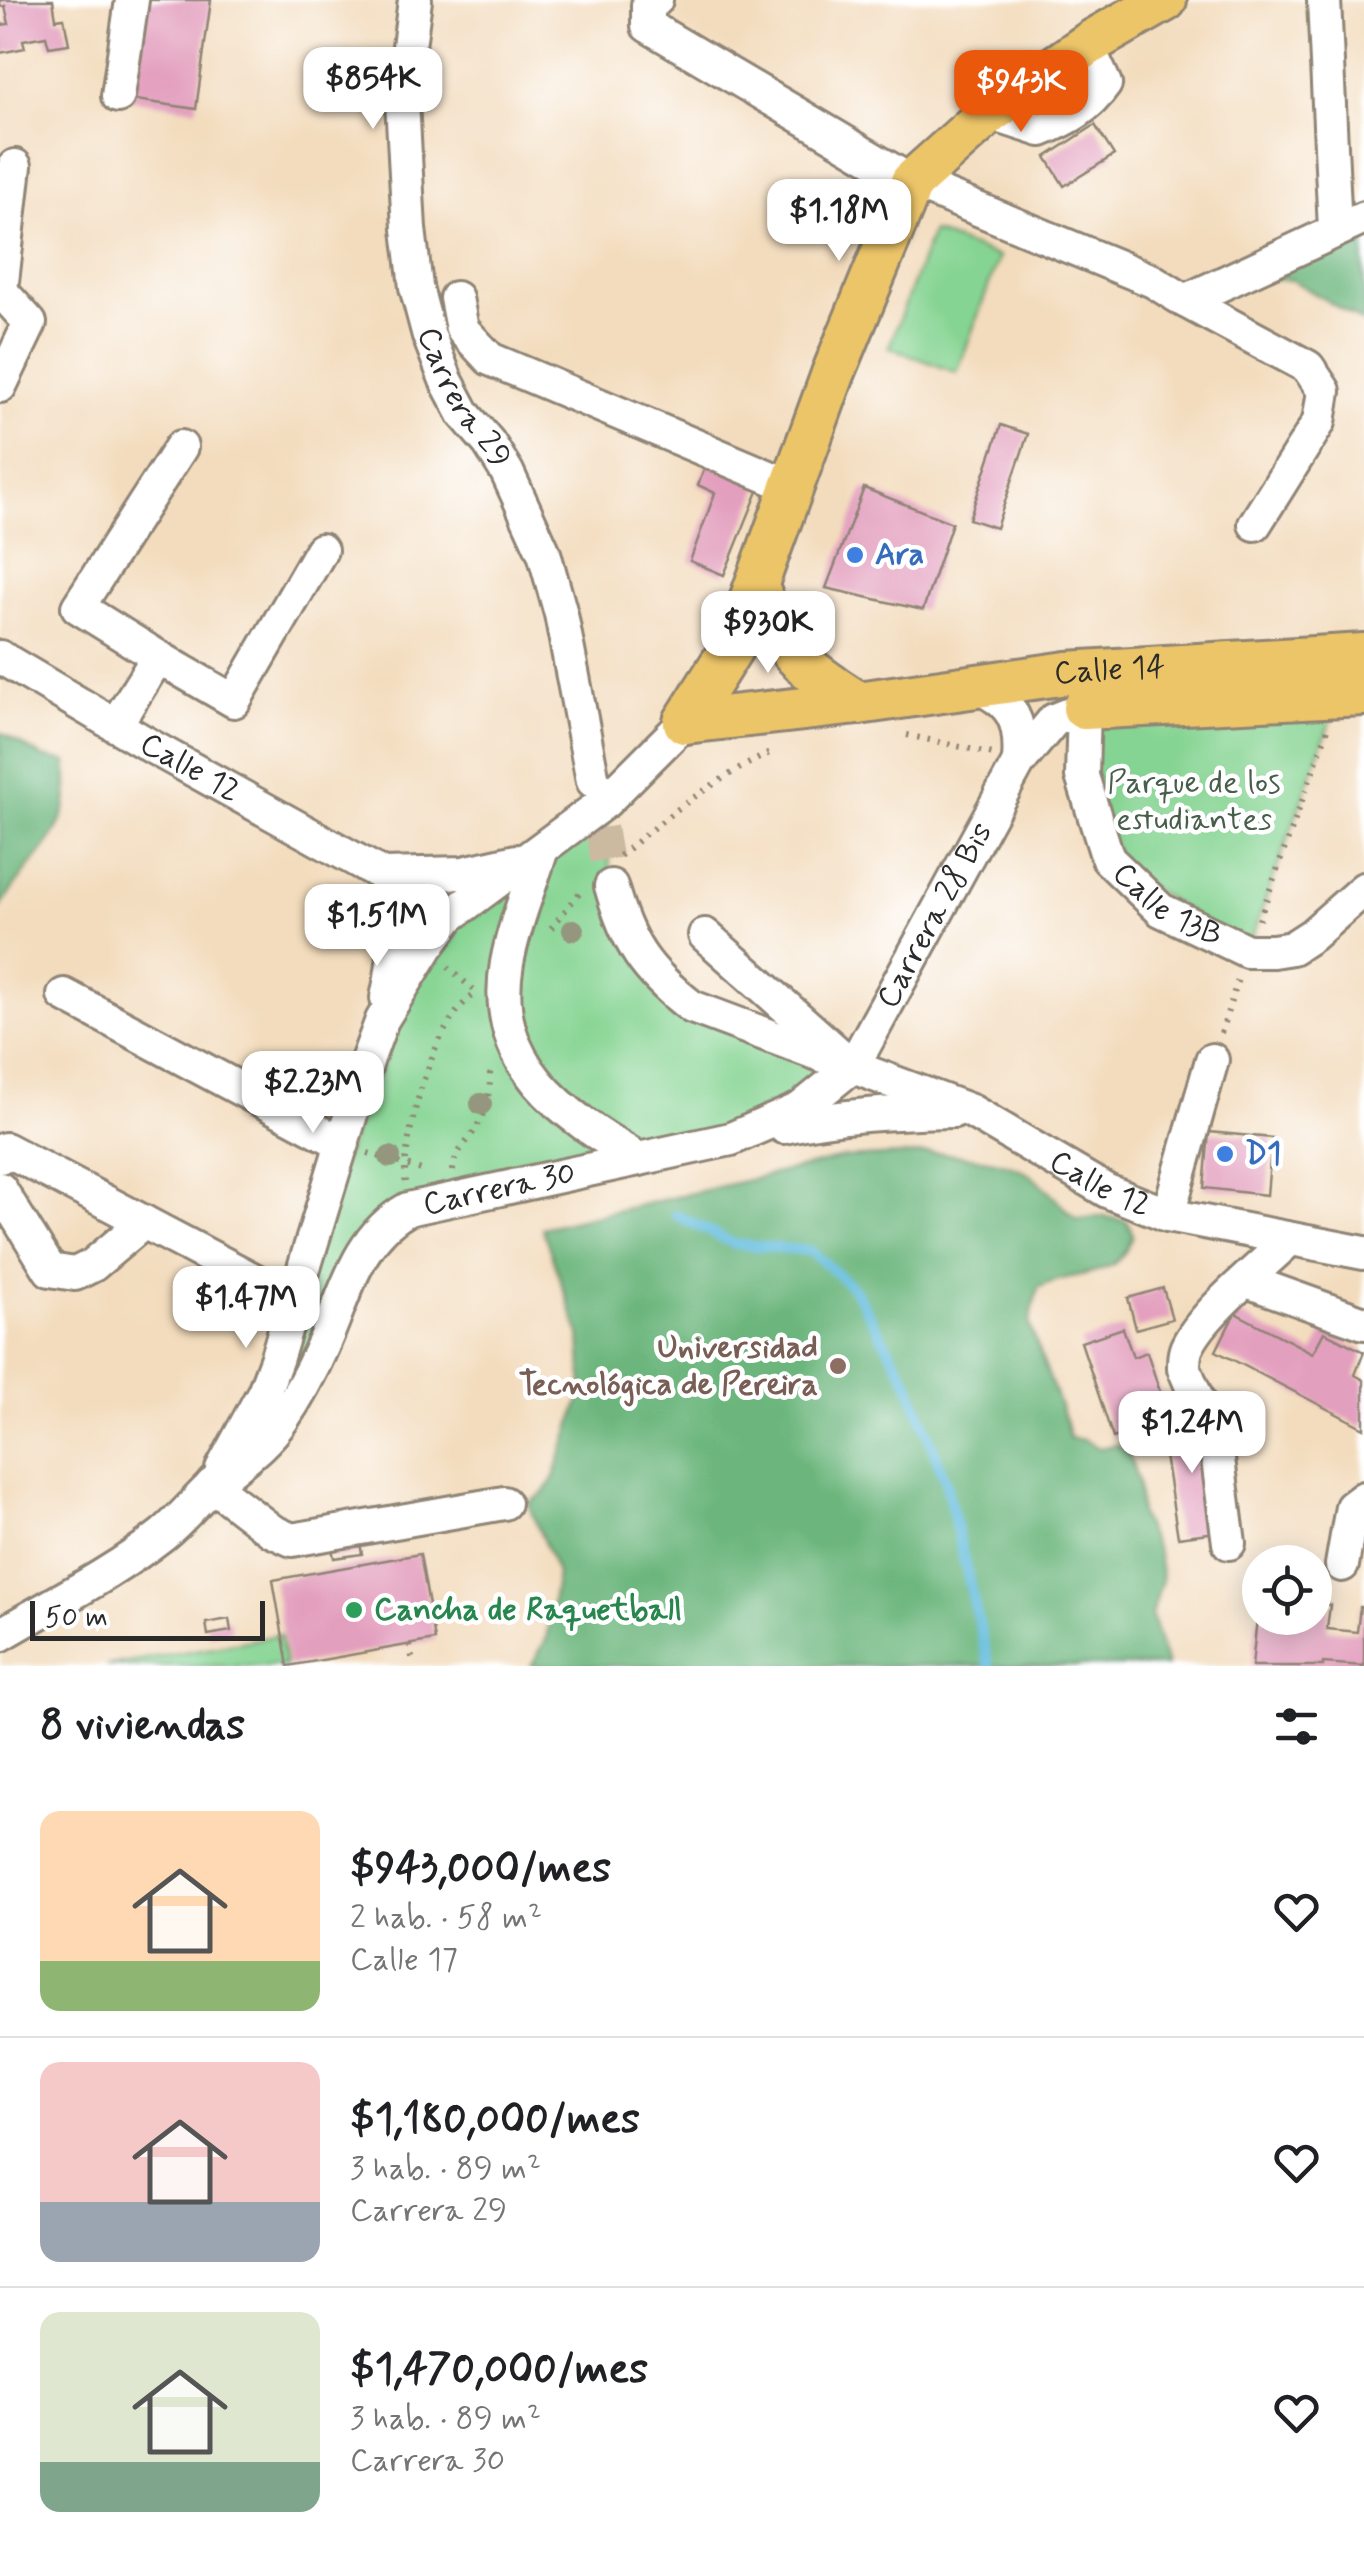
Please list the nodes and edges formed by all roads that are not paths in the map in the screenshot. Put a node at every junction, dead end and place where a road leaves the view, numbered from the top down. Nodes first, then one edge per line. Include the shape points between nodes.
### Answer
1 (132, 0) edge
2 (415, 0) edge
3 (656, 0) edge
4 (1165, 0) edge
5 (1324, 0) edge
6 (118, 96) dead end
7 (15, 166) dead end
8 (912, 182) junction
9 (1349, 224) edge
10 (456, 298) dead end
11 (1186, 301) junction
12 (0, 386) edge
13 (181, 446) dead end
14 (793, 486) junction
15 (1255, 524) dead end
16 (320, 550) dead end
17 (757, 588) junction
18 (1364, 655) edge
19 (0, 657) edge
20 (158, 657) junction
21 (974, 686) junction
22 (1352, 695) edge
23 (858, 703) junction
24 (1084, 708) junction
25 (685, 722) junction
26 (116, 724) junction
27 (1019, 762) junction
28 (593, 782) tunnel mouth
29 (541, 852) junction
30 (383, 875) junction
31 (602, 880) tunnel mouth
32 (1364, 889) edge
33 (705, 935) dead end
34 (64, 995) dead end
35 (382, 1020) junction
36 (1212, 1060) road end
37 (853, 1066) junction
38 (971, 1111) junction
39 (730, 1138) junction
40 (343, 1144) junction
41 (0, 1157) edge
42 (640, 1159) junction
43 (0, 1188) edge
44 (1168, 1215) junction
45 (144, 1222) junction
46 (1290, 1239) junction
47 (1364, 1252) edge
48 (1247, 1281) junction
49 (296, 1302) junction
50 (1364, 1323) edge
51 (212, 1485) junction
52 (1364, 1498) edge
53 (504, 1503) dead end
54 (1229, 1543) dead end
55 (1342, 1565) dead end
56 (0, 1635) edge

1 - 6 street
2 - 28 street, Carrera 29 via 402,101 416,287 446,380 506,472 544,553
3 - 8 street via 648,5 648,26
4 - 8 main road via 990,113
5 - 9 street
7 - 12 street via 1,290 30,323
8 - 11 street via 1153,281
8 - 14 main road
9 - 11 street
10 - 14 street via 462,329 490,359
11 - 15 street via 1308,367 1324,392 1319,422
13 - 20 street via 78,607
14 - 17 main road
16 - 20 street via 234,701
17 - 23 main road via 777,635 812,674
17 - 25 main road via 736,640
18 - 21 main road, Calle 14 via 1068,672
19 - 26 street, Calle 12
20 - 26 street
21 - 23 main road, Calle 14
21 - 27 street via 999,696 1013,715
22 - 24 main road, Calle 14
23 - 25 main road, Calle 14
24 - 27 street, Carrera 28 Bis via 1054,720
24 - 32 street, Calle 13B via 1082,776 1108,859 1161,910 1247,951 1292,948
25 - 29 street via 606,802
26 - 30 street, Calle 12
27 - 37 street, Carrera 28 Bis
29 - 30 street via 463,873
29 - 35 street, Carrera 30 via 450,916
29 - 42 street via 487,997 559,1108
30 - 35 street via 396,952
31 - 37 street via 638,955 692,1007
33 - 37 street
34 - 40 street
35 - 40 street, Carrera 30
36 - 44 street
37 - 38 street, Calle 12
37 - 39 street, Carrera 30 via 800,1110
38 - 39 street via 824,1118
38 - 44 street, Calle 12 via 1107,1191
39 - 42 street, Carrera 30
40 - 49 street, Carrera 30
41 - 45 street via 4,1149
42 - 51 street, Carrera 30 via 408,1209 389,1220 348,1279 322,1346 282,1419 261,1446
43 - 45 street via 50,1270 75,1274
44 - 46 street, Calle 12
45 - 49 street
46 - 47 street, Calle 12
46 - 48 street
48 - 50 street
48 - 54 street via 1207,1320 1184,1355 1216,1444
49 - 51 street, Carrera 30 via 264,1392
51 - 53 street via 292,1540
51 - 56 street, Carrera 30 via 129,1559
52 - 55 street via 1352,1508

